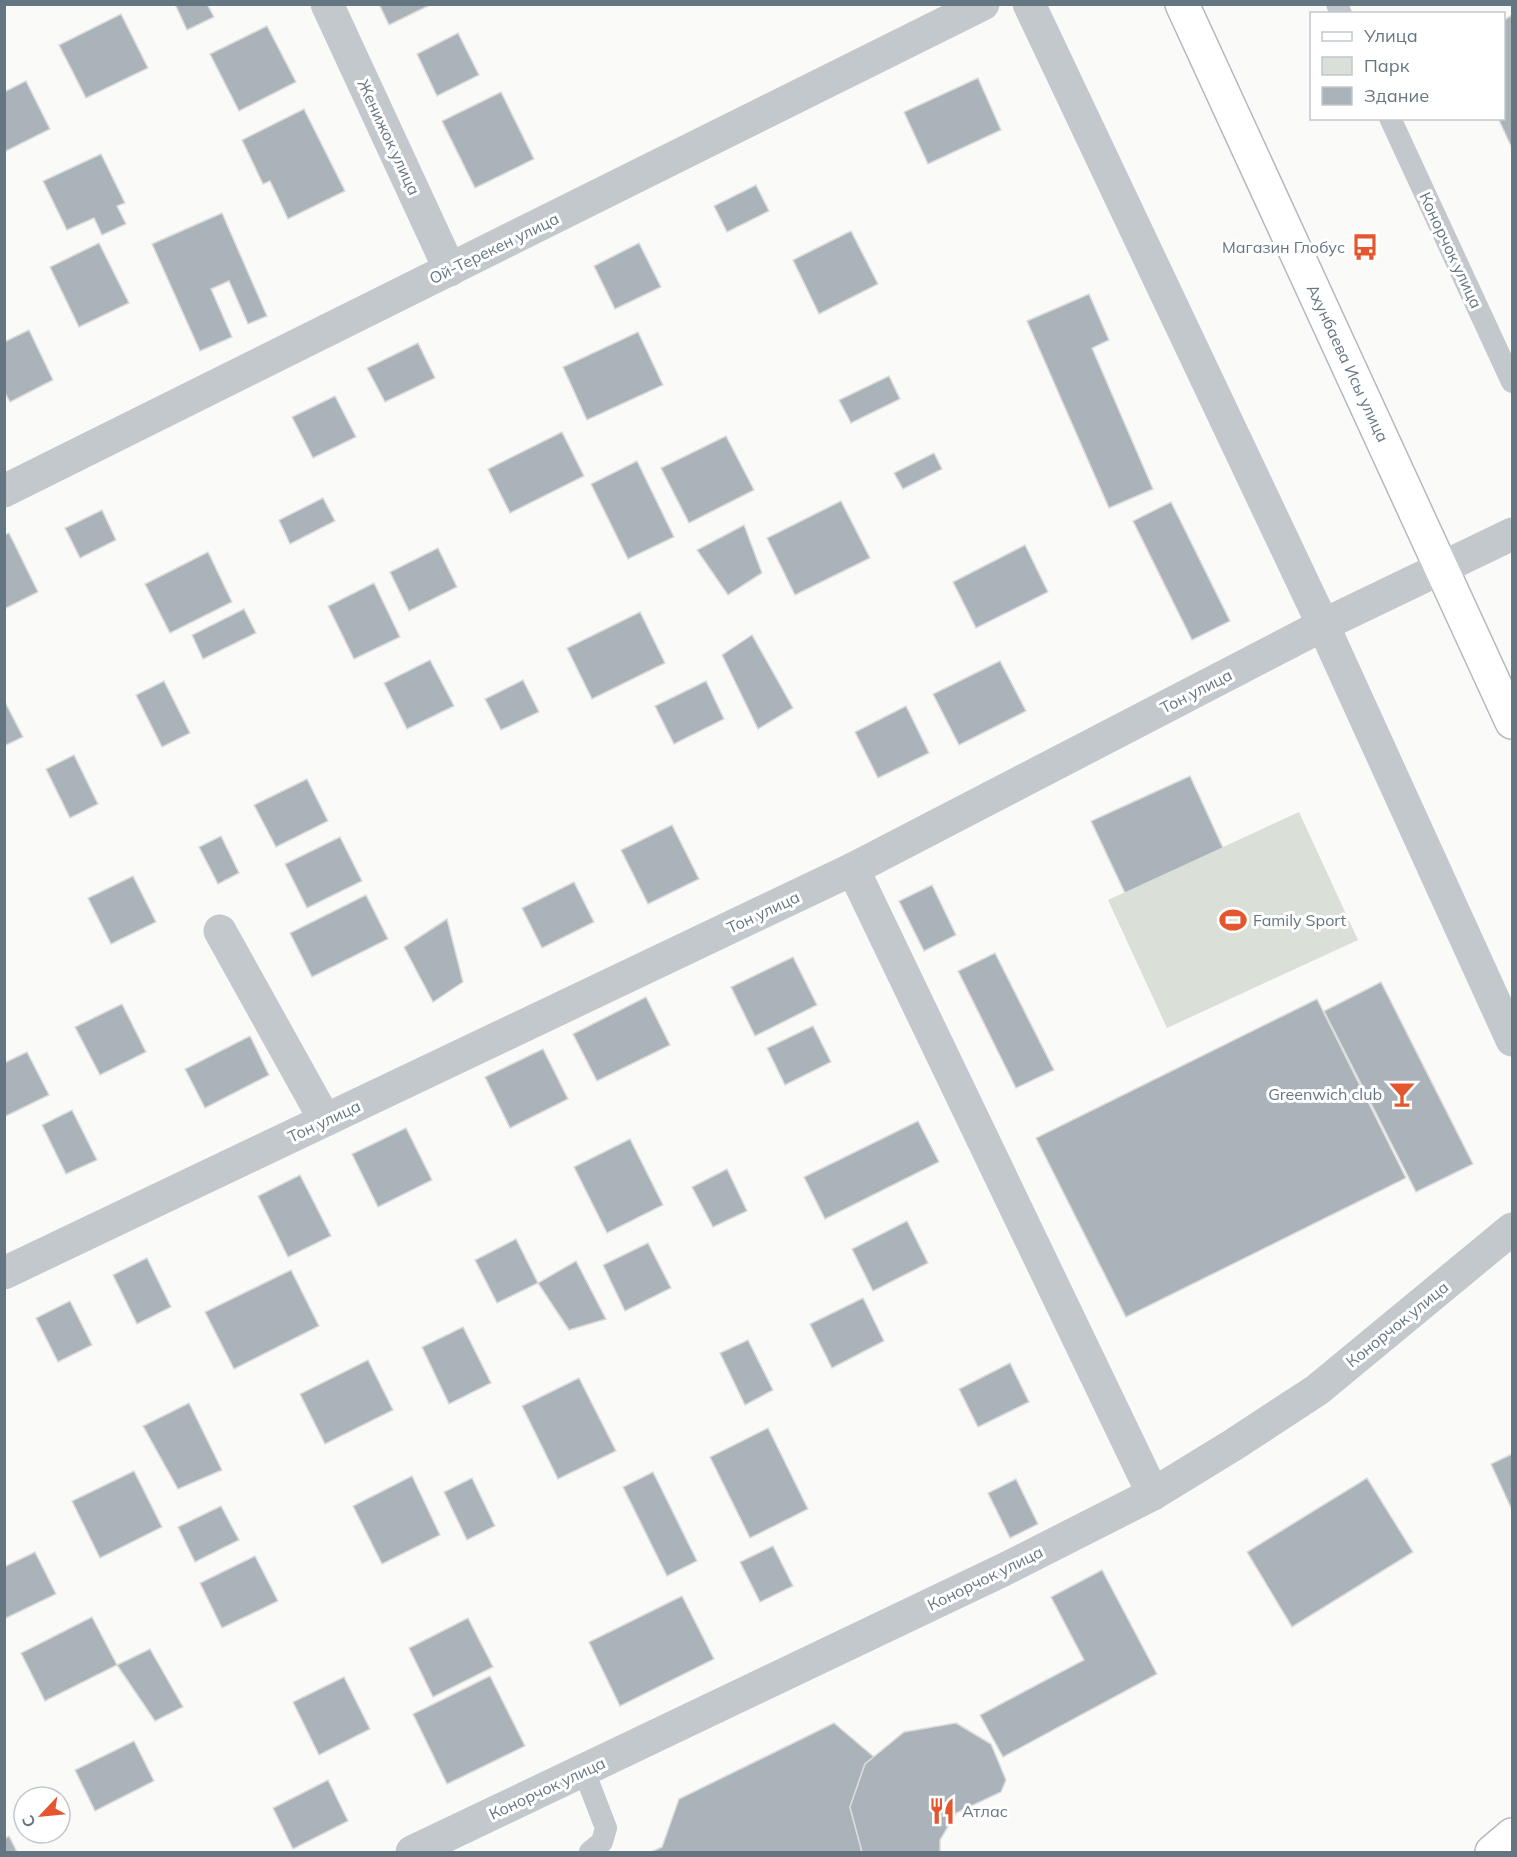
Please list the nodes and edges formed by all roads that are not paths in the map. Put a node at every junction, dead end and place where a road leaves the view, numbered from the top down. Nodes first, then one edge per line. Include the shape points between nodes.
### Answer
1 (327, 4) edge
2 (983, 4) edge
3 (1029, 4) edge
4 (1182, 4) edge
5 (1391, 120) edge
6 (450, 270) junction
7 (1512, 382) edge
8 (4, 491) edge
9 (1512, 534) edge
10 (1442, 568) junction
11 (1323, 625) junction
12 (1512, 722) edge
13 (853, 869) junction
14 (219, 931) dead end
15 (1512, 1040) edge
16 (325, 1120) junction
17 (1512, 1229) edge
18 (4, 1273) edge
19 (1153, 1494) junction
20 (584, 1771) junction
21 (1512, 1835) edge
22 (412, 1852) edge
23 (591, 1852) edge
24 (1492, 1852) edge

1 - 6 street, Женижок улица
2 - 6 street, Ой-Терекен улица
3 - 11 street
4 - 10 main road, Ахунбаева Исы улица
5 - 7 lane, Конорчок улица
6 - 8 street, Ой-Терекен улица
9 - 10 street, Тон улица
10 - 11 street, Тон улица
10 - 12 main road, Ахунбаева Исы улица
11 - 13 street, Тон улица
11 - 15 street
13 - 16 street, Тон улица
13 - 19 street
14 - 16 street
16 - 18 street, Тон улица
17 - 19 street, Конорчок улица via 1317,1390
19 - 20 street, Конорчок улица
20 - 22 street, Конорчок улица
20 - 23 lane via 606,1828 602,1842
21 - 24 main road

